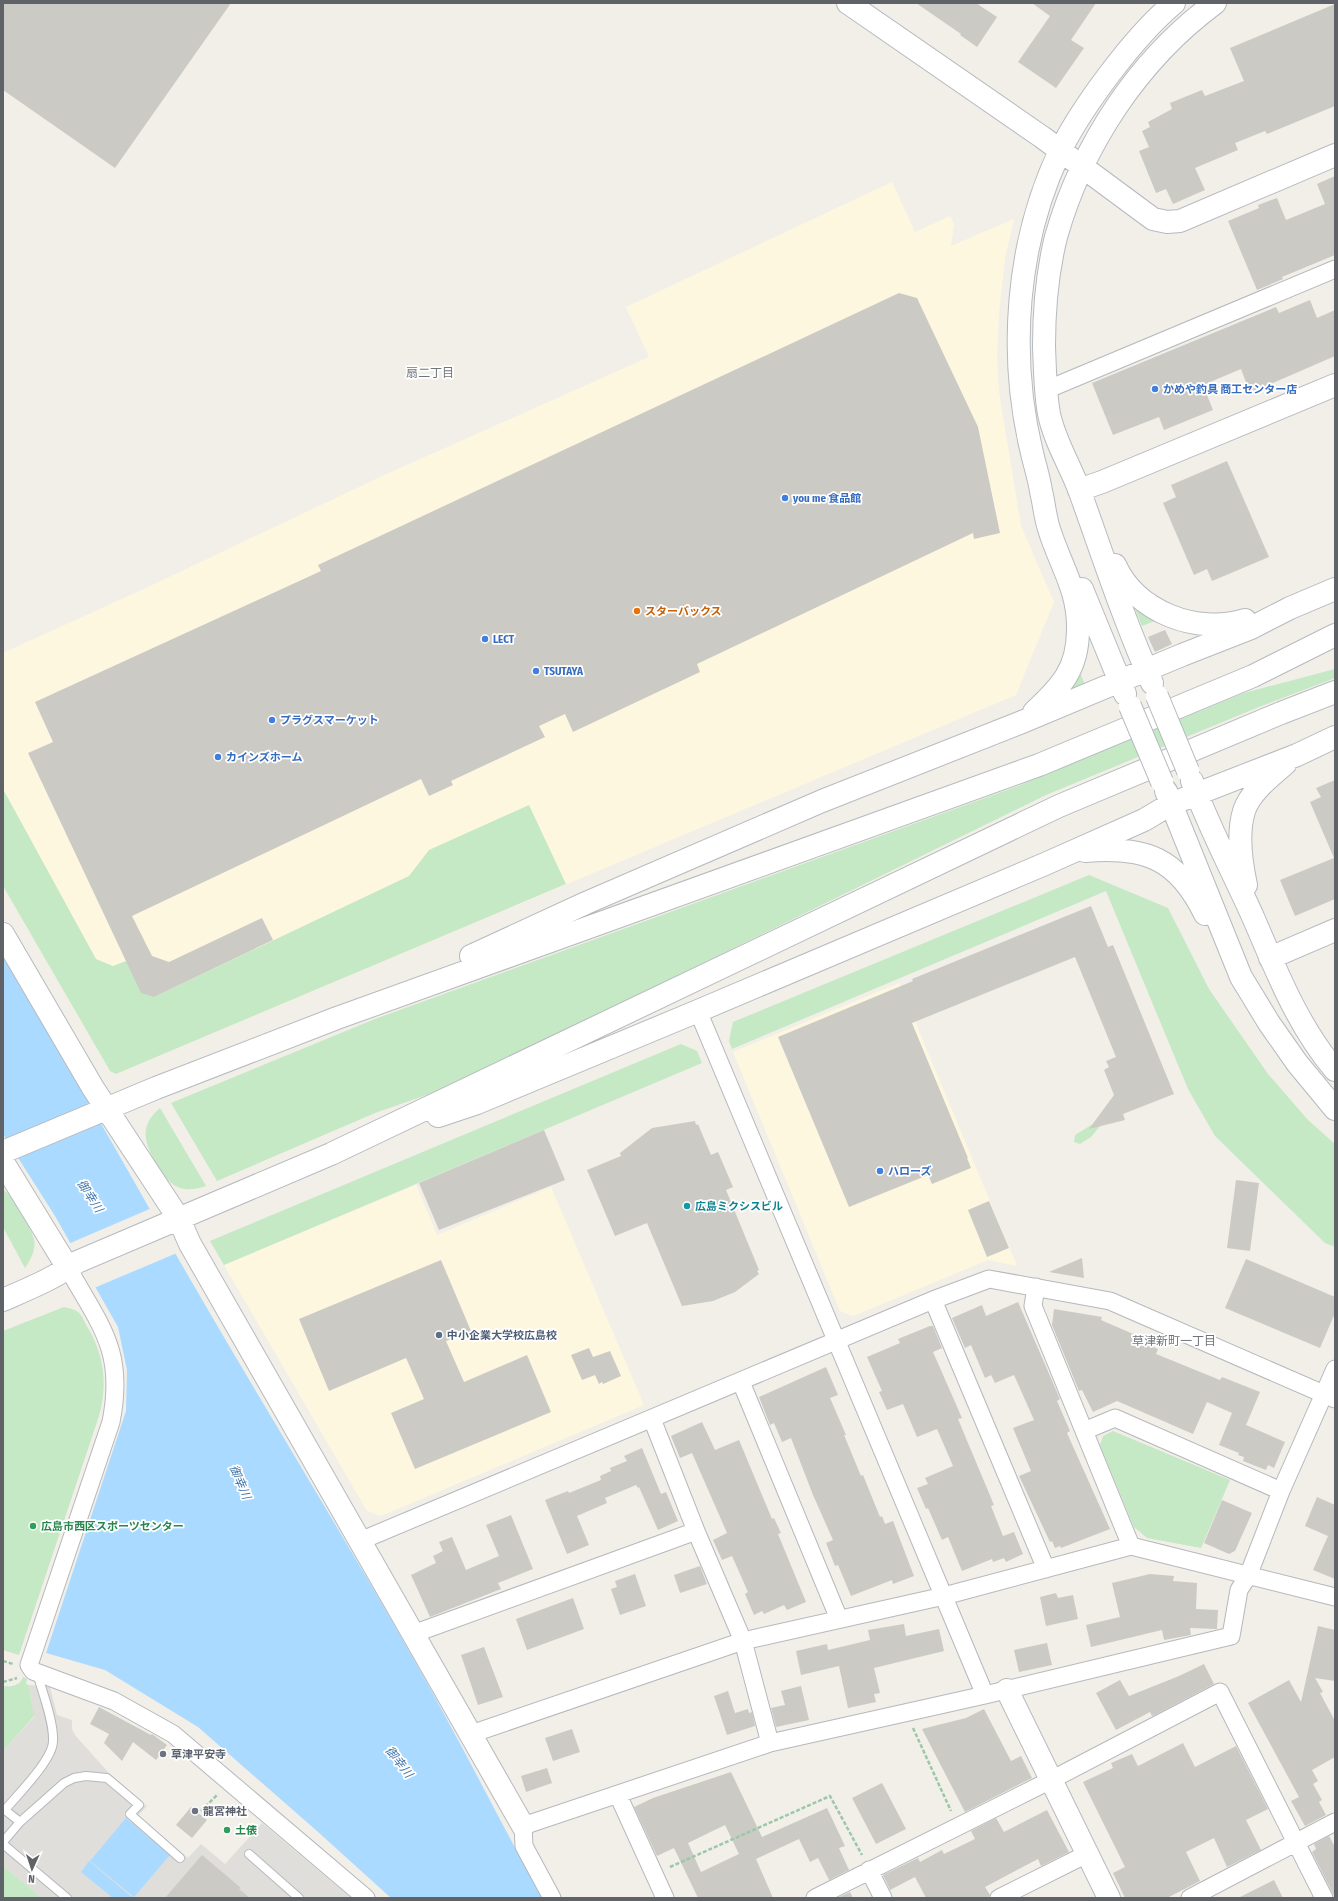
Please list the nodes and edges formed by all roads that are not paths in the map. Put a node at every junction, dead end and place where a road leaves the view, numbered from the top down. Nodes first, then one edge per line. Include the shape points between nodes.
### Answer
1 (848, 3) edge
2 (1174, 3) edge
3 (1215, 3) edge
4 (1060, 151) junction
5 (1335, 155) edge
6 (1082, 168) junction
7 (1335, 269) edge
8 (1335, 385) edge
9 (1046, 390) junction
10 (1041, 490) junction
11 (1079, 490) junction
12 (1093, 532) junction
13 (1335, 582) edge
14 (1335, 589) edge
15 (1335, 635) edge
16 (1335, 653) edge
17 (1146, 671) junction
18 (1253, 676) junction
19 (1120, 682) junction
20 (1335, 692) edge
21 (1022, 722) junction
22 (1335, 737) edge
23 (1297, 755) junction
24 (1197, 794) junction
25 (1171, 804) junction
26 (1045, 864) junction
27 (1253, 917) junction
28 (1335, 930) edge
29 (3, 934) edge
30 (1270, 958) junction
31 (1241, 978) junction
32 (698, 1011) junction
33 (337, 1018) junction
34 (1335, 1070) edge
35 (1335, 1109) edge
36 (101, 1111) junction
37 (5, 1154) edge
38 (331, 1154) junction
39 (170, 1222) junction
40 (73, 1265) junction
41 (1036, 1286) junction
42 (3, 1300) edge
43 (933, 1300) junction
44 (837, 1341) junction
45 (1335, 1369) edge
46 (742, 1382) junction
47 (1330, 1396) edge
48 (652, 1420) junction
49 (1084, 1431) junction
50 (1281, 1491) junction
51 (696, 1531) junction
52 (360, 1541) junction
53 (1131, 1546) junction
54 (1046, 1569) junction
55 (1248, 1576) junction
56 (944, 1596) junction
57 (1335, 1597) edge
58 (839, 1619) junction
59 (413, 1634) junction
60 (743, 1641) junction
61 (36, 1672) junction
62 (1007, 1690) junction
63 (985, 1696) junction
64 (471, 1734) junction
65 (770, 1743) junction
66 (1051, 1780) junction
67 (618, 1795) junction
68 (20, 1822) junction
69 (1335, 1822) edge
70 (523, 1826) junction
71 (3, 1843) edge
72 (1297, 1843) junction
73 (249, 1854) dead end
74 (1087, 1854) junction
75 (180, 1858) dead end
76 (869, 1870) junction
77 (67, 1898) edge
78 (299, 1898) edge
79 (366, 1898) edge
80 (552, 1898) edge
81 (665, 1898) edge
82 (815, 1898) edge
83 (883, 1898) edge
84 (999, 1898) edge
85 (1109, 1898) edge
86 (1190, 1898) edge
87 (1324, 1898) edge

1 - 4 street
2 - 4 street via 1135,41 1120,60
3 - 6 street via 1176,36 1124,95
4 - 6 street
4 - 10 street via 1039,207 1031,237 1018,331 1022,409
5 - 6 street via 1180,221 1167,222 1153,219
6 - 9 street via 1056,238 1050,271 1044,331
7 - 9 street
8 - 11 street
9 - 11 street via 1056,441
10 - 19 street
10 - 21 street via 1049,529 1076,596 1078,641 1071,668 1062,684
11 - 12 street
12 - 13 street via 1105,543 1118,571 1138,596 1160,611 1193,623 1219,625 1238,622
12 - 17 street
14 - 17 street via 1251,628
15 - 18 street
16 - 18 street
17 - 19 street
17 - 24 street, bridge
18 - 33 street via 1040,765
19 - 21 street
19 - 25 street, bridge
20 - 38 street via 1059,806
21 - 33 street via 822,801 600,896
22 - 23 street
23 - 24 street
23 - 27 street via 1258,790 1244,811 1241,856
24 - 25 street
24 - 27 street
25 - 26 street via 1144,820
25 - 31 street
26 - 31 street via 1080,852 1109,849 1158,859 1178,875 1189,889
26 - 32 street
27 - 30 street
28 - 30 street
29 - 36 street via 92,1088
30 - 34 street via 1302,1021
31 - 35 street via 1296,1063
32 - 38 street via 477,1103
32 - 44 street
33 - 36 street
36 - 37 street
36 - 39 street
37 - 40 street
38 - 39 street
39 - 40 street
39 - 52 street via 190,1244
40 - 42 street
40 - 61 street via 109,1342 114,1364 115,1399 111,1422 34,1647 29,1665
41 - 43 street via 989,1279
41 - 47 street via 1110,1301
41 - 49 street via 1033,1306
43 - 44 street
43 - 54 street
44 - 46 street
44 - 56 street
45 - 47 street
46 - 48 street
46 - 58 street
47 - 50 street
48 - 51 street
48 - 52 street
49 - 50 street via 1115,1418
49 - 53 street
50 - 55 street
51 - 59 street
51 - 60 street
52 - 59 street
53 - 54 street
53 - 55 street
54 - 56 street
55 - 57 street
55 - 62 street via 1239,1590 1231,1636
56 - 58 street
56 - 63 street
58 - 60 street
59 - 64 street
60 - 64 street
60 - 65 street
61 - 68 lane via 54,1742 48,1758 5,1810
61 - 79 street via 114,1701 173,1734
62 - 63 street
62 - 66 street
63 - 65 street
64 - 70 street
65 - 67 street
66 - 72 street via 1220,1692
66 - 74 street
66 - 76 street
67 - 70 street
67 - 81 street
68 - 71 lane
68 - 75 lane via 55,1790 74,1778 107,1778 139,1805 130,1814
69 - 72 street
70 - 80 street via 524,1846
71 - 77 lane
72 - 86 street
72 - 87 street
73 - 78 lane
74 - 84 street
74 - 85 street
76 - 82 street
76 - 83 street

